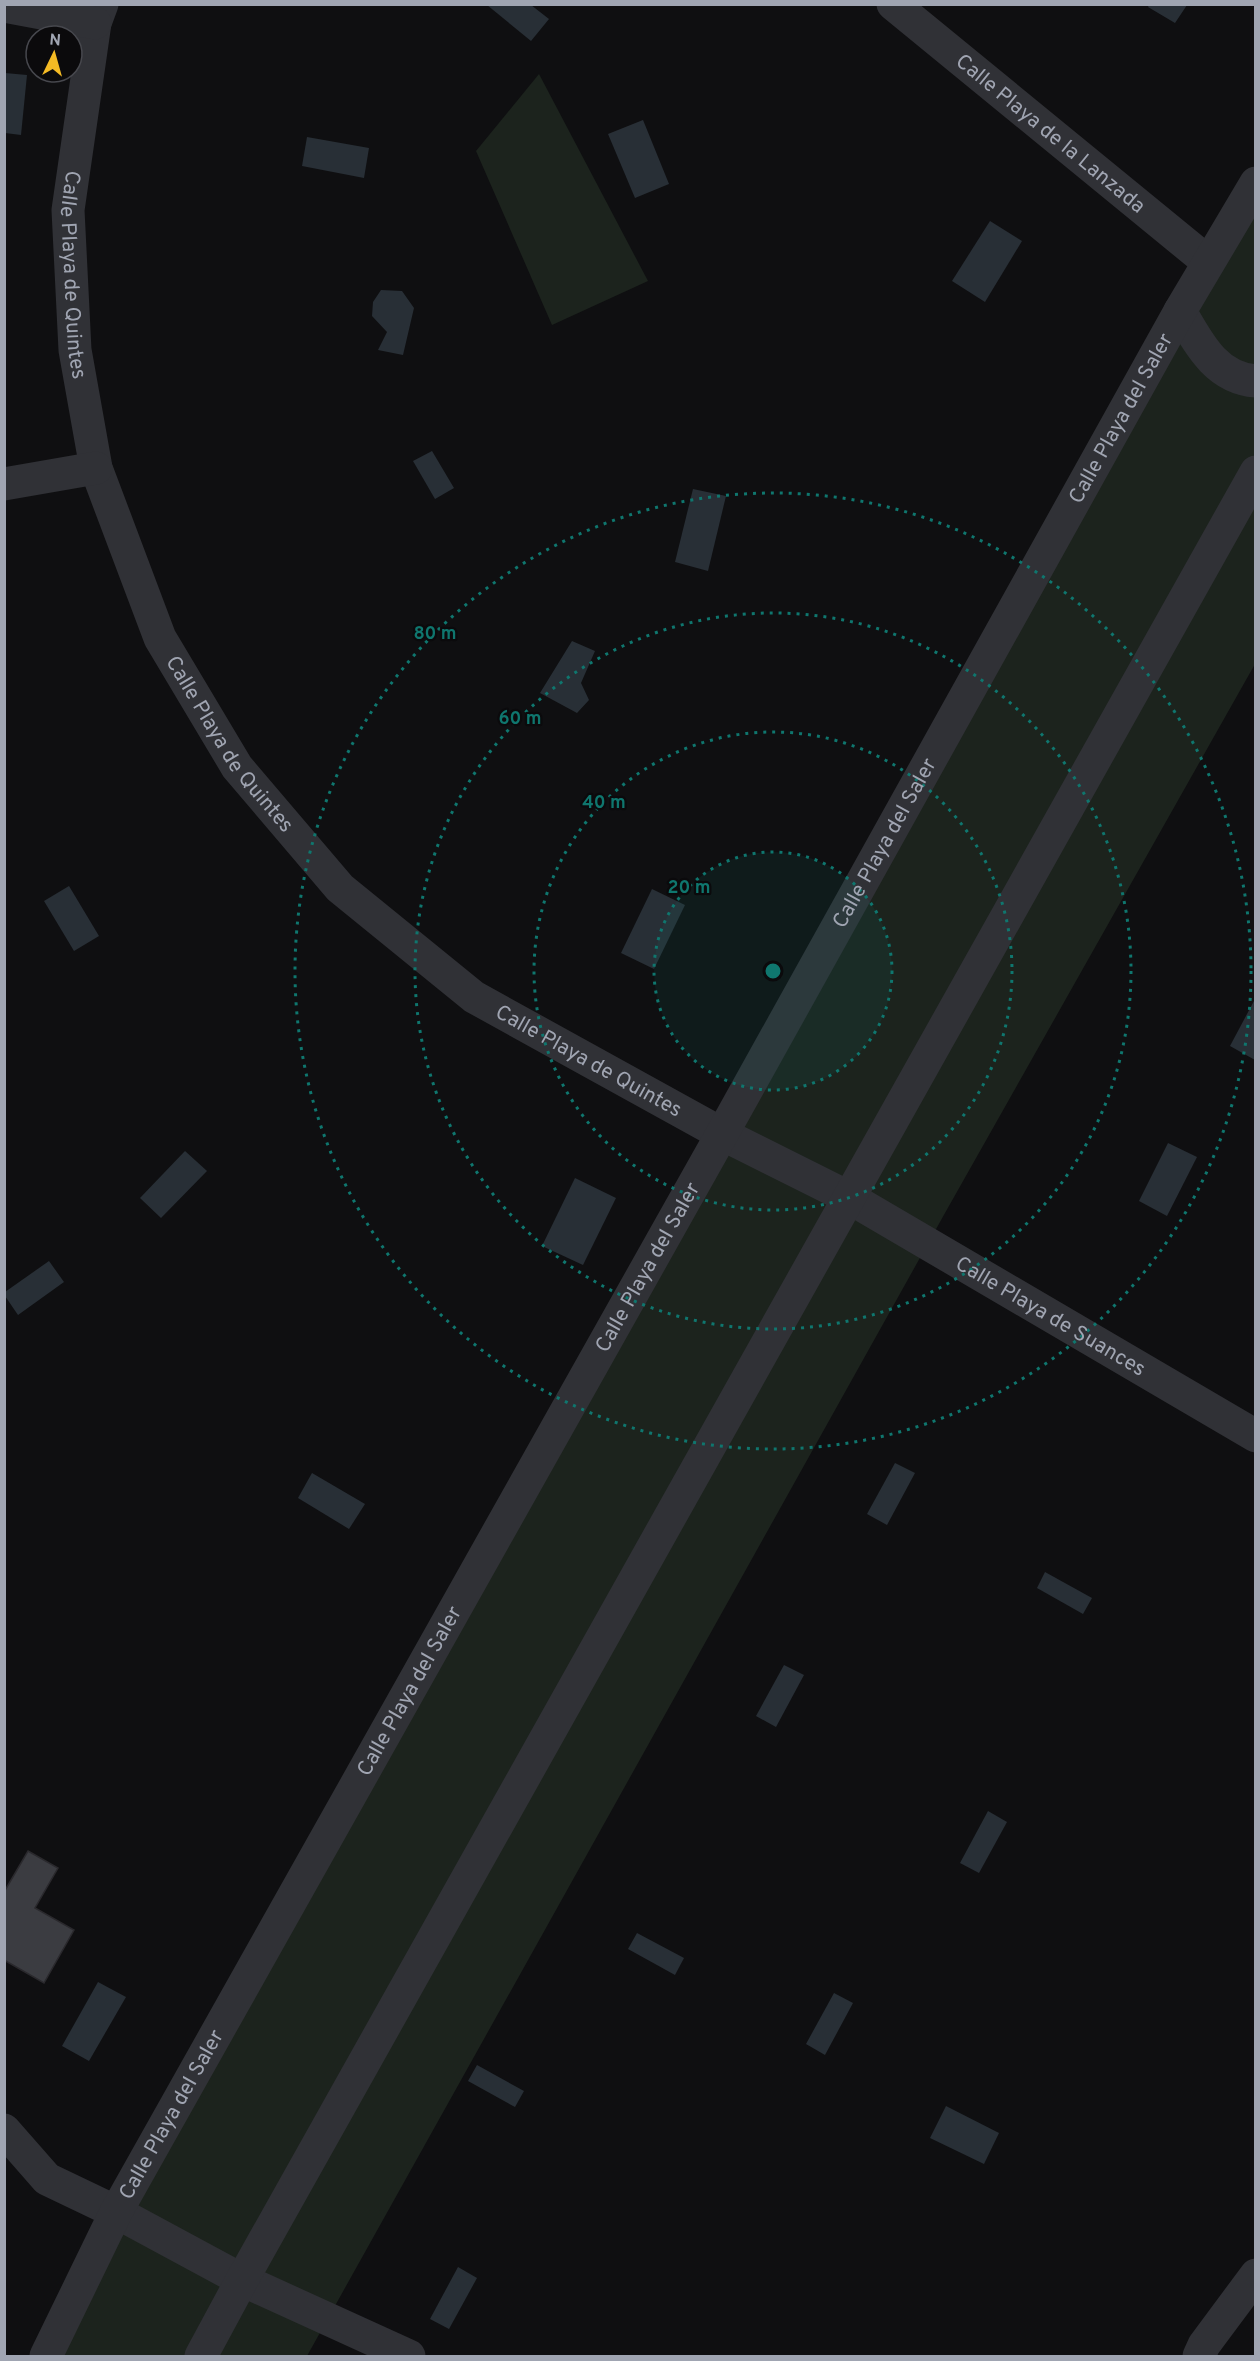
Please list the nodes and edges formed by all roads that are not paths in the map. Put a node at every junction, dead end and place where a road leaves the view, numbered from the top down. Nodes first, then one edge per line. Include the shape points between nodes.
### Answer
1 (893, 4) edge
2 (4, 6) edge
3 (99, 14) edge
4 (1256, 183) edge
5 (1240, 237) edge
6 (1208, 262) junction
7 (1180, 311) junction
8 (1256, 381) edge
9 (96, 468) junction
10 (1256, 472) edge
11 (4, 484) edge
12 (722, 1134) junction
13 (848, 1197) junction
14 (1256, 1436) edge
15 (4, 2130) edge
16 (116, 2212) junction
17 (1256, 2275) edge
18 (242, 2280) junction
19 (46, 2356) edge
20 (201, 2356) edge
21 (409, 2356) edge
22 (1199, 2356) edge

1 - 6 street, Calle Playa de la Lanzada
2 - 3 street
3 - 9 street, Calle Playa de Quintes via 68,210 75,350
4 - 5 street, Calle Playa del Saler
5 - 6 street, Calle Playa del Saler
6 - 7 street, Calle Playa del Saler
7 - 8 street via 1203,352 1224,372
7 - 12 street, Calle Playa del Saler
9 - 11 street
9 - 12 street, Calle Playa de Quintes via 160,638 237,767 340,888 474,997
10 - 13 street
12 - 13 street, Calle Playa de Quintes
12 - 16 street, Calle Playa del Saler
13 - 14 street, Calle Playa de Suances
13 - 18 street
15 - 16 street via 47,2180
16 - 18 street
16 - 19 street, Calle Playa del Saler
17 - 22 street
18 - 20 street
18 - 21 street

